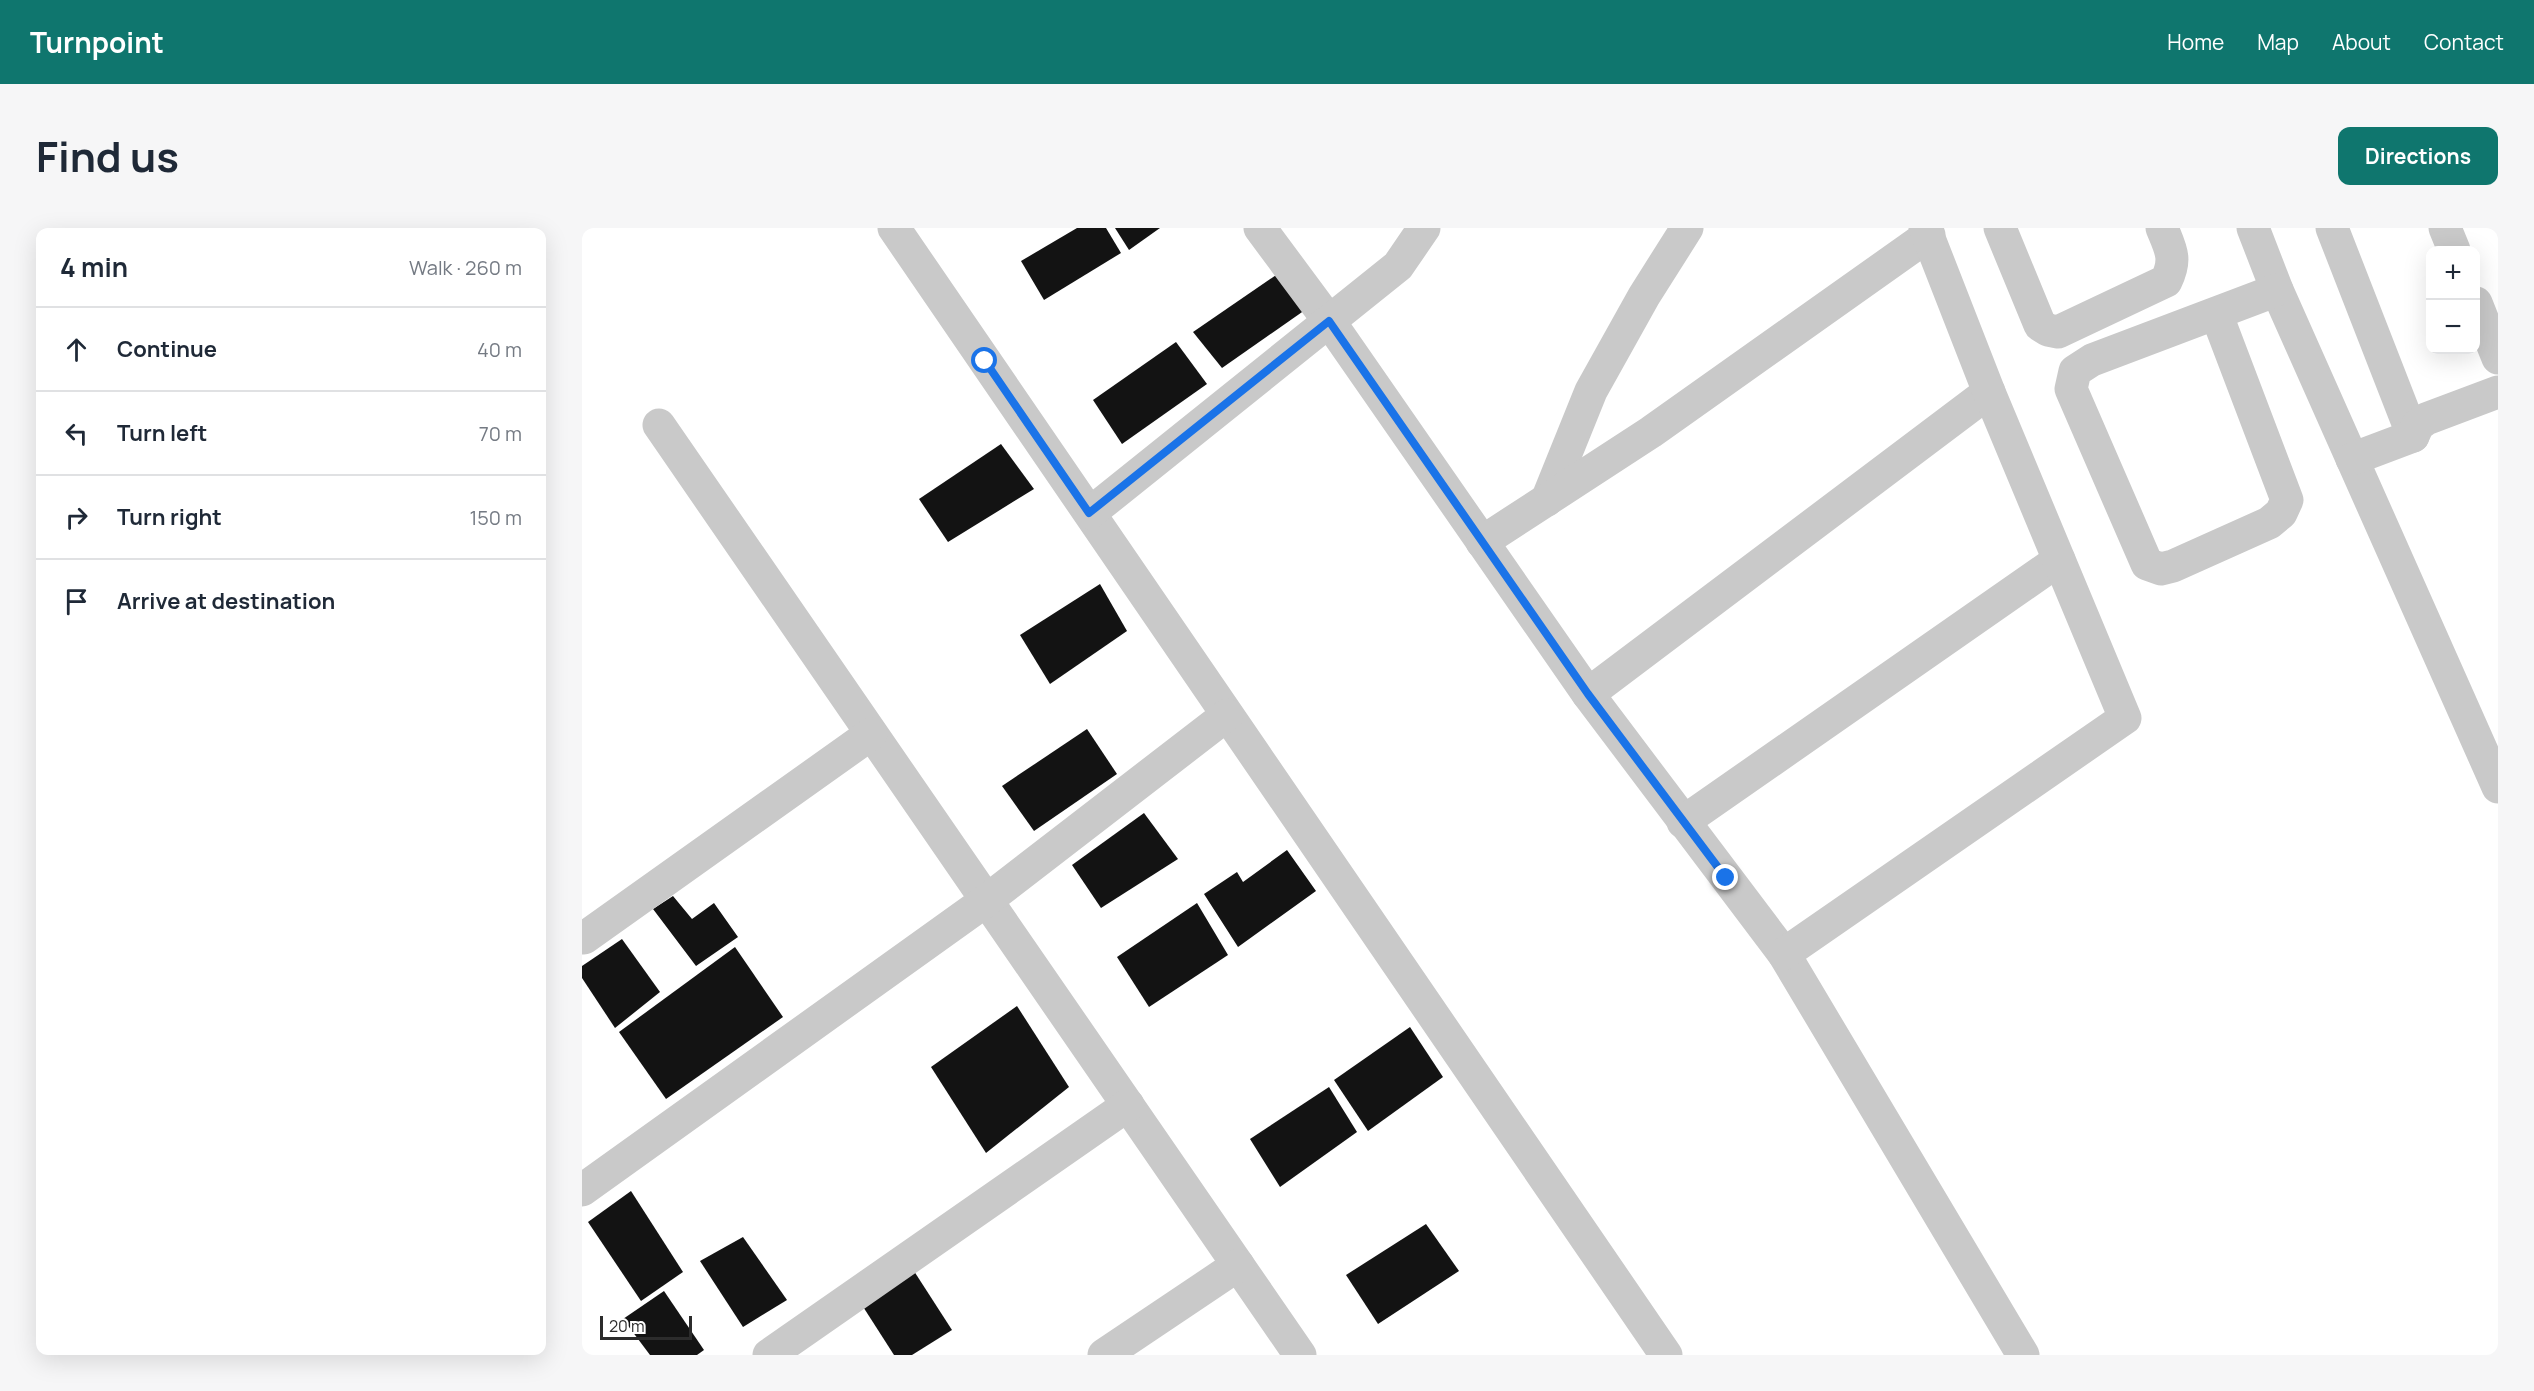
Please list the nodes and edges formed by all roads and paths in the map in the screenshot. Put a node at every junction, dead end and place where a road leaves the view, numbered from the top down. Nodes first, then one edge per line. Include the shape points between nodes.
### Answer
1 (894, 228) edge
2 (1260, 228) edge
3 (1424, 228) edge
4 (1687, 228) edge
5 (2000, 228) edge
6 (2162, 228) edge
7 (2253, 228) edge
8 (2332, 228) edge
9 (2445, 228) edge
10 (1927, 232) edge
11 (2452, 246) edge
12 (2277, 290) junction
13 (2216, 313) junction
14 (2480, 315) edge
15 (1329, 321) junction
16 (2498, 358) edge
17 (1989, 392) junction
18 (2498, 392) edge
19 (659, 425) dead end
20 (2413, 436) junction
21 (2352, 459) junction
22 (1547, 500) junction
23 (1089, 513) junction
24 (1482, 542) junction
25 (2059, 560) junction
26 (1588, 694) junction
27 (1227, 715) junction
28 (871, 734) junction
29 (2498, 787) edge
30 (1683, 822) junction
31 (987, 900) junction
32 (584, 938) dead end
33 (1784, 954) junction
34 (1128, 1105) junction
35 (582, 1190) edge
36 (1239, 1265) junction
37 (770, 1355) edge
38 (1104, 1355) edge
39 (1300, 1355) edge
40 (1666, 1355) edge
41 (2022, 1355) edge

1 - 23 street
2 - 15 street
3 - 15 street via 1398,267
4 - 22 street via 1592,391
5 - 6 street via 2040,326 2058,332 2166,281 2173,267
7 - 12 street
8 - 20 street
9 - 11 street
10 - 17 street
10 - 22 street via 1651,432
12 - 13 street
12 - 21 street
13 - 13 street via 2092,360 2075,371 2071,389 2146,564 2161,568 2269,523 2281,513 2287,500
14 - 16 street
15 - 23 street
15 - 24 street
17 - 25 street
17 - 26 street
18 - 20 street via 2426,419
19 - 28 street
20 - 21 street
21 - 29 street
22 - 24 street
23 - 27 street
24 - 26 street
25 - 30 street
25 - 33 street via 2125,718
26 - 30 street
27 - 31 street
27 - 40 street
28 - 31 street
28 - 32 street
30 - 33 street
31 - 34 street
31 - 35 street
33 - 41 street
34 - 36 street
34 - 37 street
36 - 38 street
36 - 39 street

